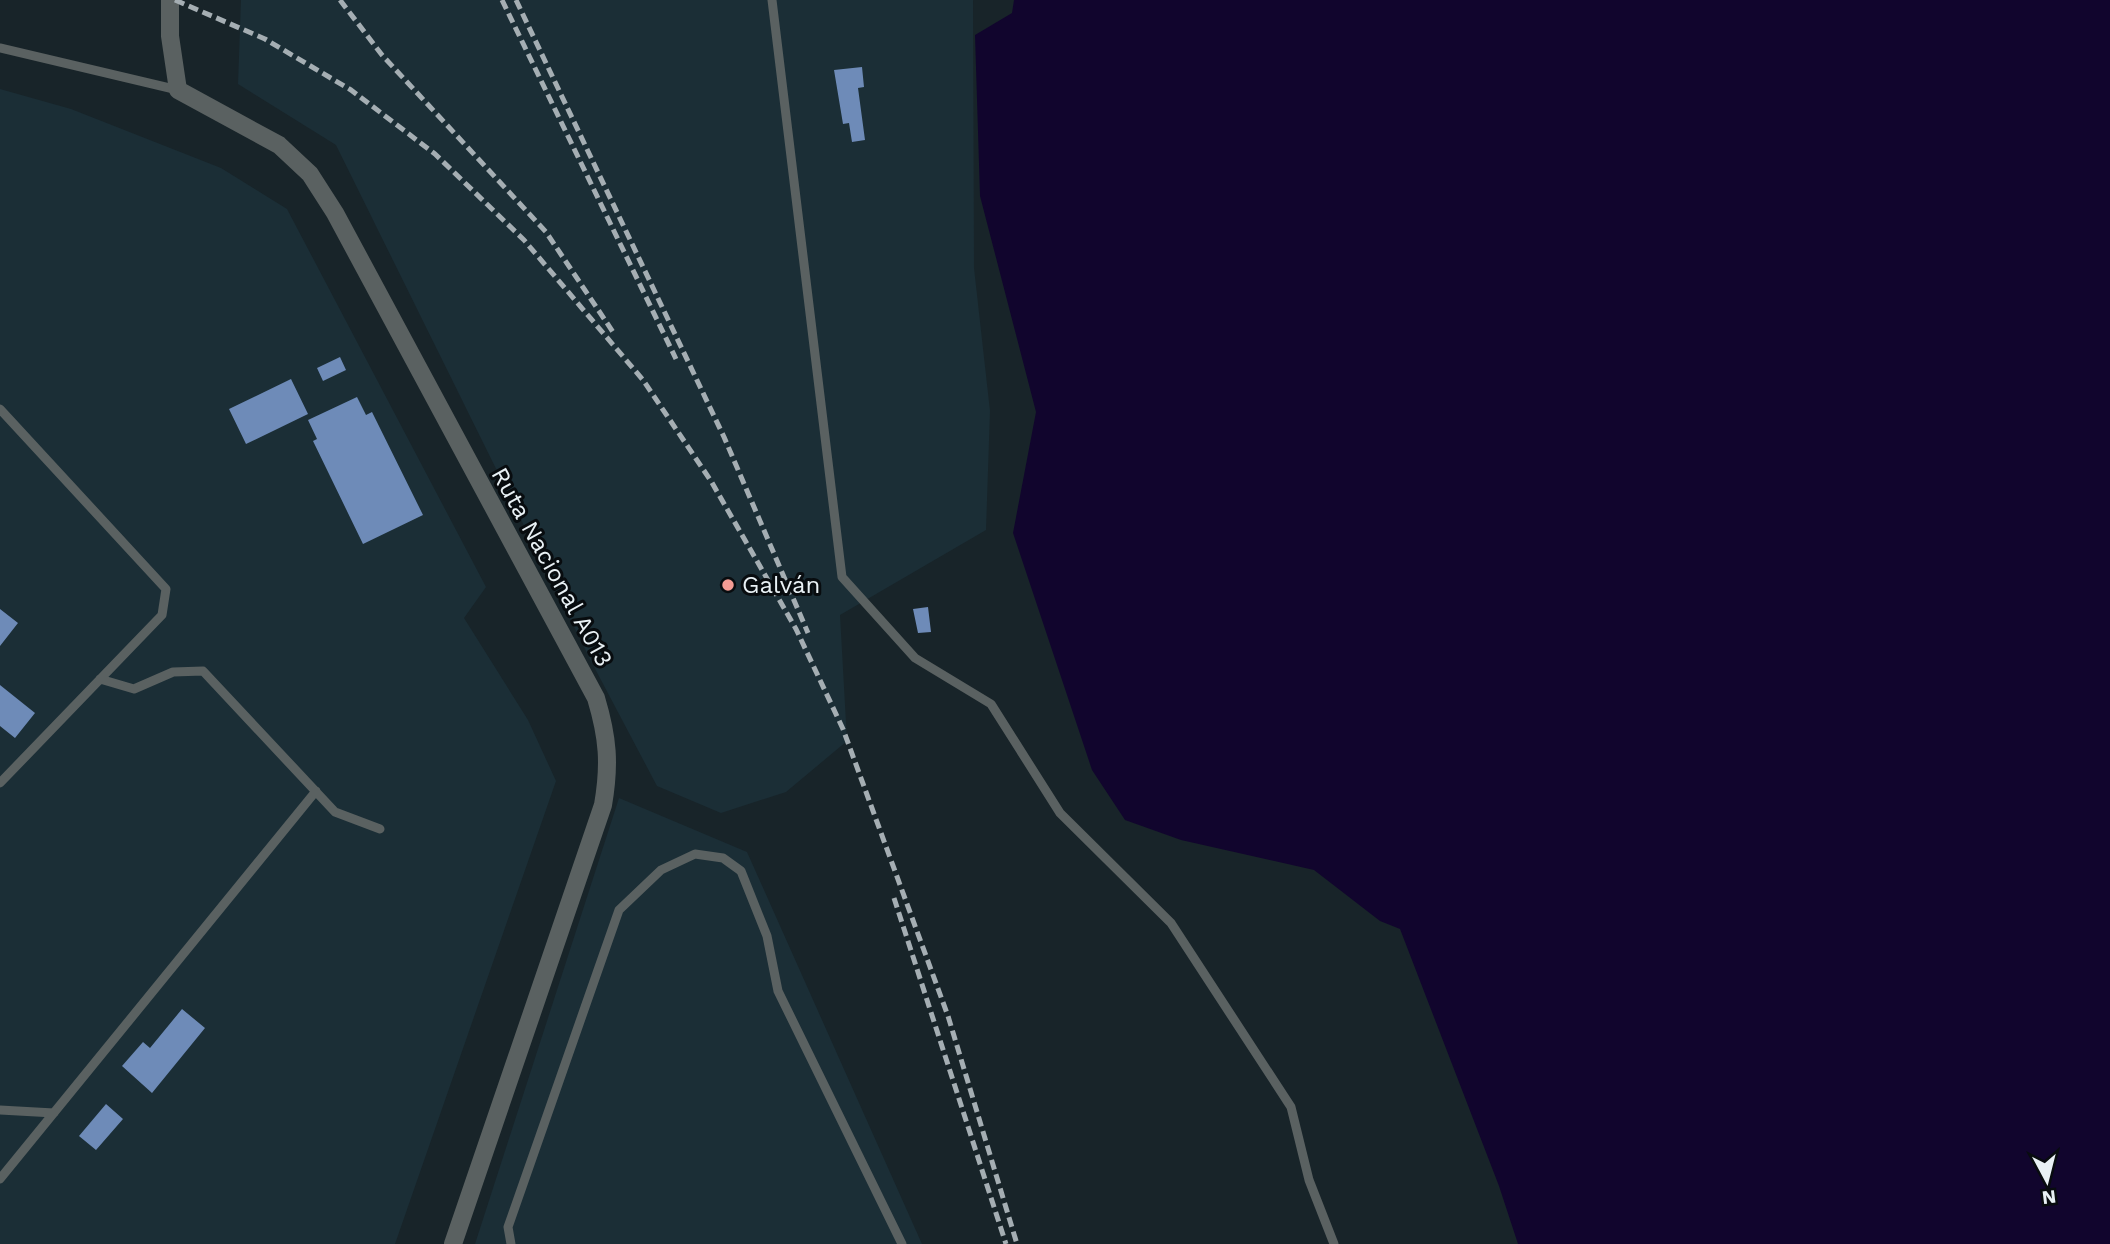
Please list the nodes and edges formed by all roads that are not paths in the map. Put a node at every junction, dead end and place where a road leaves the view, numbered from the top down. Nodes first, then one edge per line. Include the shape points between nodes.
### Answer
1 (170, 0) edge
2 (772, 0) edge
3 (0, 48) edge
4 (178, 89) junction
5 (0, 409) edge
6 (100, 679) junction
7 (0, 783) edge
8 (316, 791) junction
9 (380, 829) dead end
10 (0, 1110) edge
11 (54, 1113) junction
12 (0, 1179) edge
13 (453, 1244) edge
14 (511, 1244) edge
15 (902, 1244) edge
16 (1334, 1244) edge

1 - 4 street
2 - 16 lane via 842,577 915,658 991,704 1060,813 1171,923 1291,1107 1309,1180
3 - 4 lane
4 - 13 street, Ruta Nacional A013 via 279,145 310,174 596,698 608,736 603,805
5 - 6 lane via 166,589 162,615
6 - 7 lane
6 - 8 lane via 134,689 173,672 203,671
8 - 9 lane via 335,811
8 - 11 lane
10 - 11 lane
11 - 12 lane
14 - 15 lane via 508,1227 619,910 661,870 695,854 723,858 741,871 767,936 778,991

